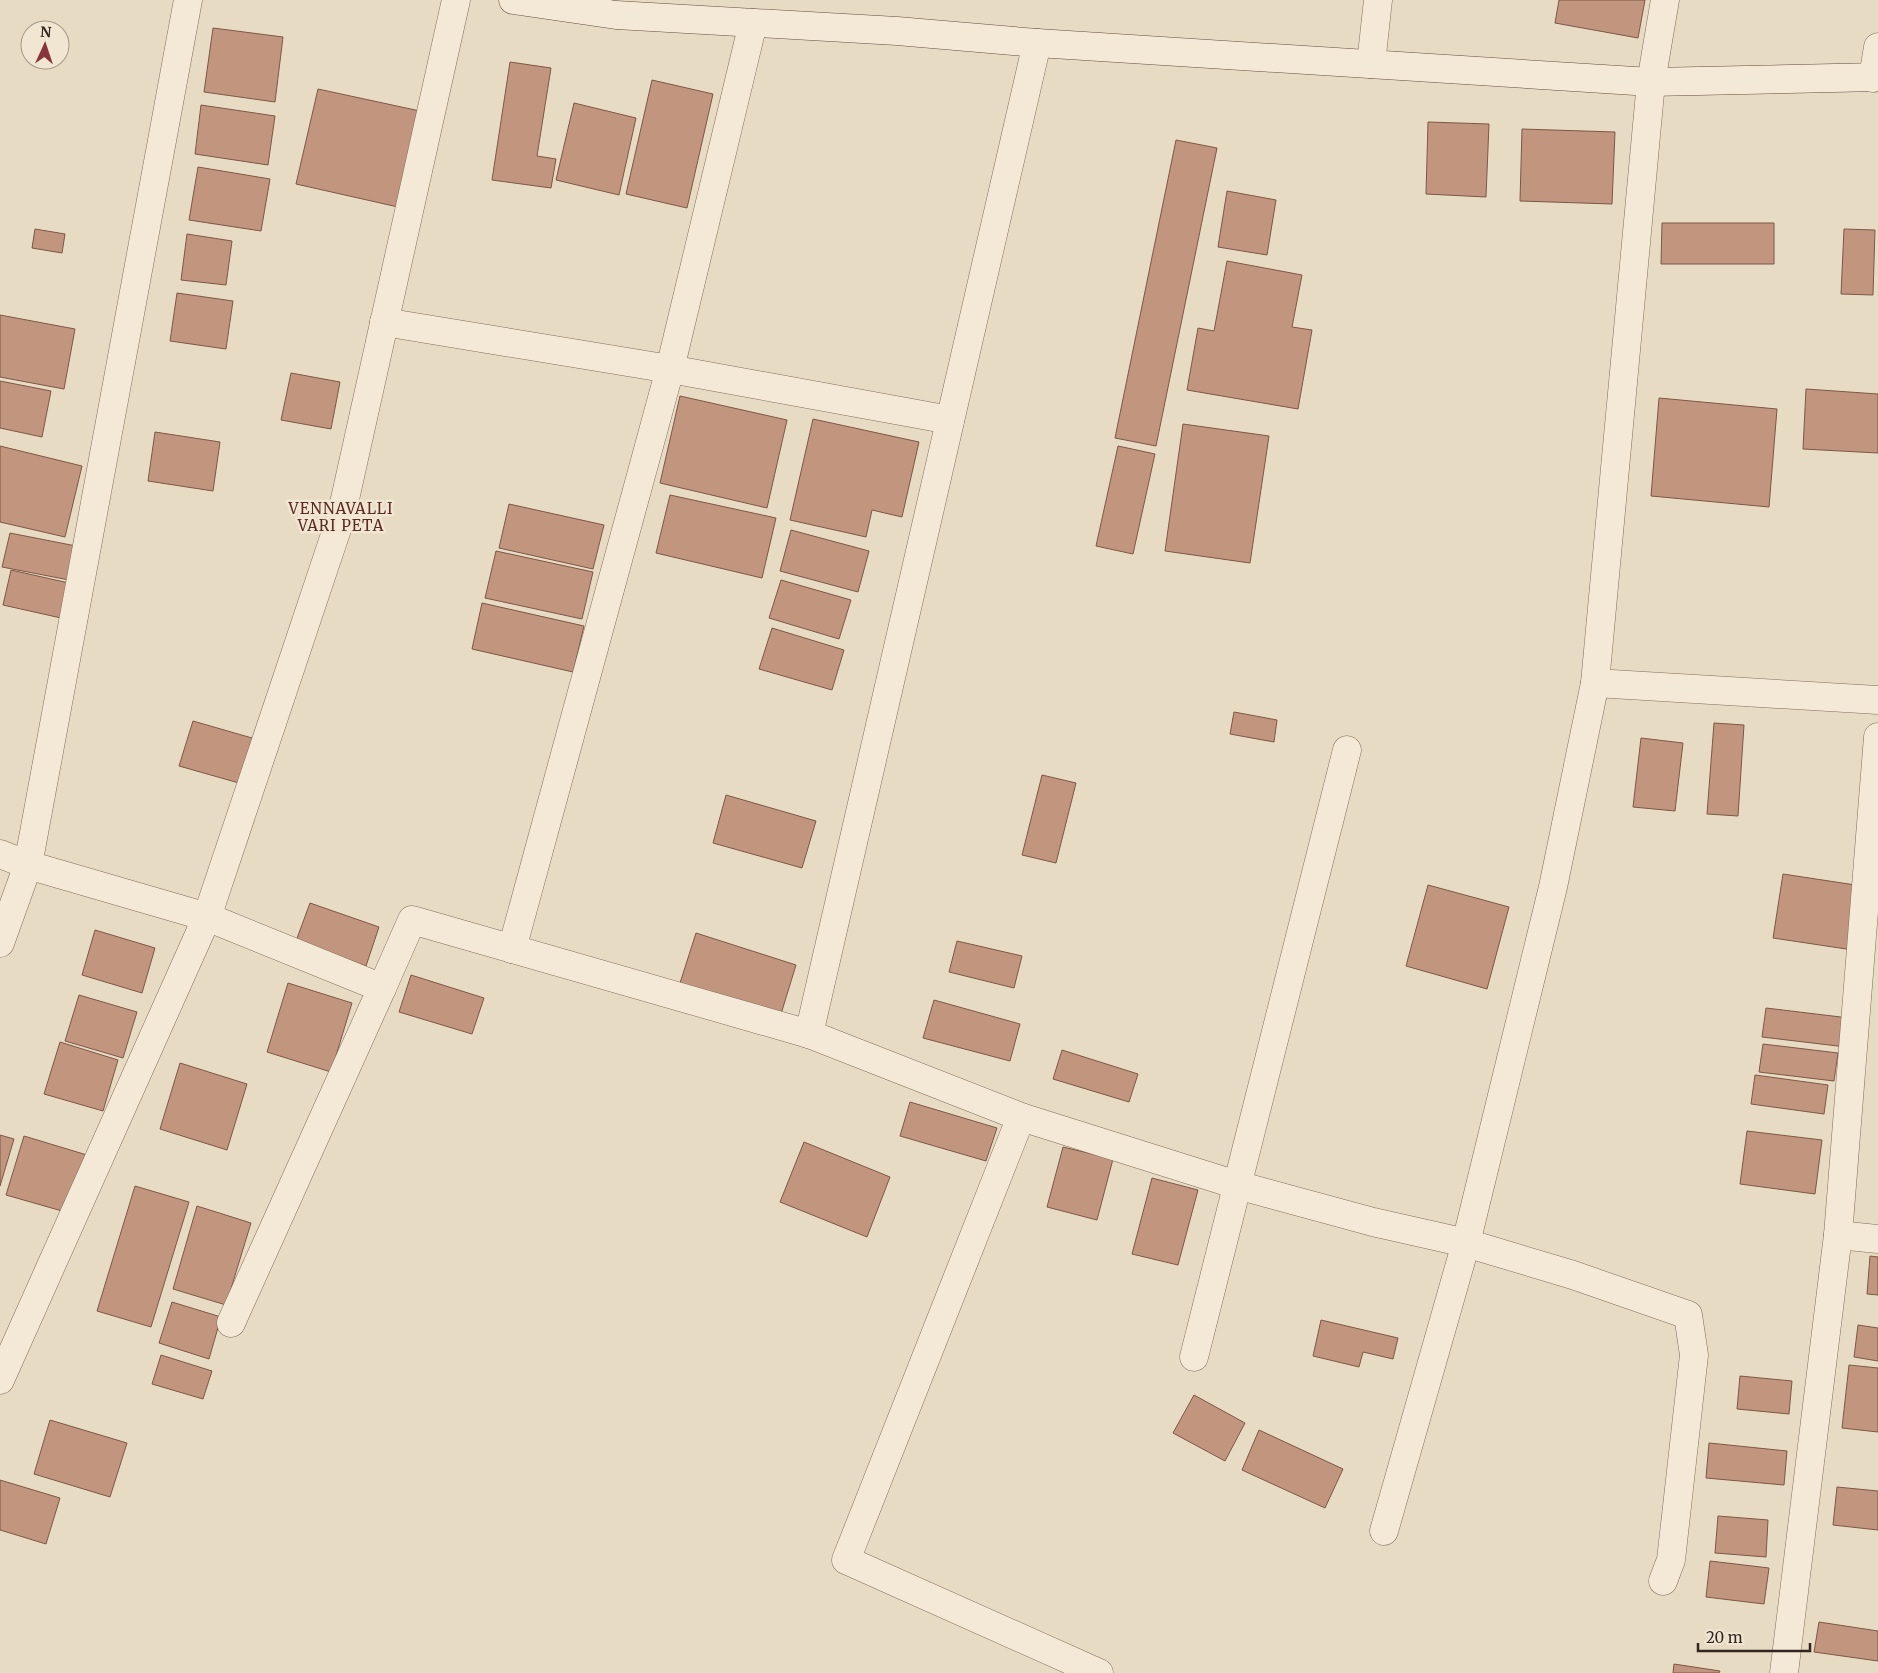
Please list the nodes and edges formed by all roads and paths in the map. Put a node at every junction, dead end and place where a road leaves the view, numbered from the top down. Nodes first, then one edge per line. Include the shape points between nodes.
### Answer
1 (188, 0) edge
2 (456, 0) edge
3 (513, 0) edge
4 (1378, 0) edge
5 (1665, 0) edge
6 (753, 23) junction
7 (1036, 43) junction
8 (1878, 47) edge
9 (1371, 64) junction
10 (1876, 78) edge
11 (1651, 82) junction
12 (384, 322) junction
13 (670, 369) junction
14 (950, 420) junction
15 (1595, 683) junction
16 (1878, 700) edge
17 (1878, 737) edge
18 (1347, 750) dead end
19 (0, 854) edge
20 (28, 865) junction
21 (206, 917) junction
22 (0, 943) edge
23 (512, 949) junction
24 (382, 988) junction
25 (809, 1034) junction
26 (1021, 1117) junction
27 (1237, 1185) junction
28 (1838, 1235) junction
29 (1878, 1238) edge
30 (1466, 1243) junction
31 (230, 1323) dead end
32 (1194, 1357) dead end
33 (0, 1380) edge
34 (1384, 1531) dead end
35 (1664, 1581) dead end
36 (1099, 1673) edge
37 (1784, 1673) edge

1 - 20 street
2 - 12 street
3 - 6 street via 616,15
4 - 9 street
5 - 11 street
6 - 7 street
6 - 13 street
7 - 9 street
7 - 14 street
8 - 10 street
9 - 11 street
10 - 11 street
11 - 15 street
12 - 13 street
12 - 21 street via 341,517
13 - 14 street
13 - 23 street
14 - 25 street
15 - 16 street
15 - 30 street via 1553,887
17 - 28 street
18 - 27 street
19 - 20 street
20 - 21 street
20 - 22 street
21 - 24 street
21 - 33 street
23 - 24 street via 412,920
23 - 25 street
24 - 31 street
25 - 26 street
26 - 27 street
26 - 36 street via 846,1560
27 - 30 street
27 - 32 street
28 - 29 street
28 - 37 street
30 - 34 street
30 - 35 street via 1573,1275 1688,1315 1694,1355 1671,1560

